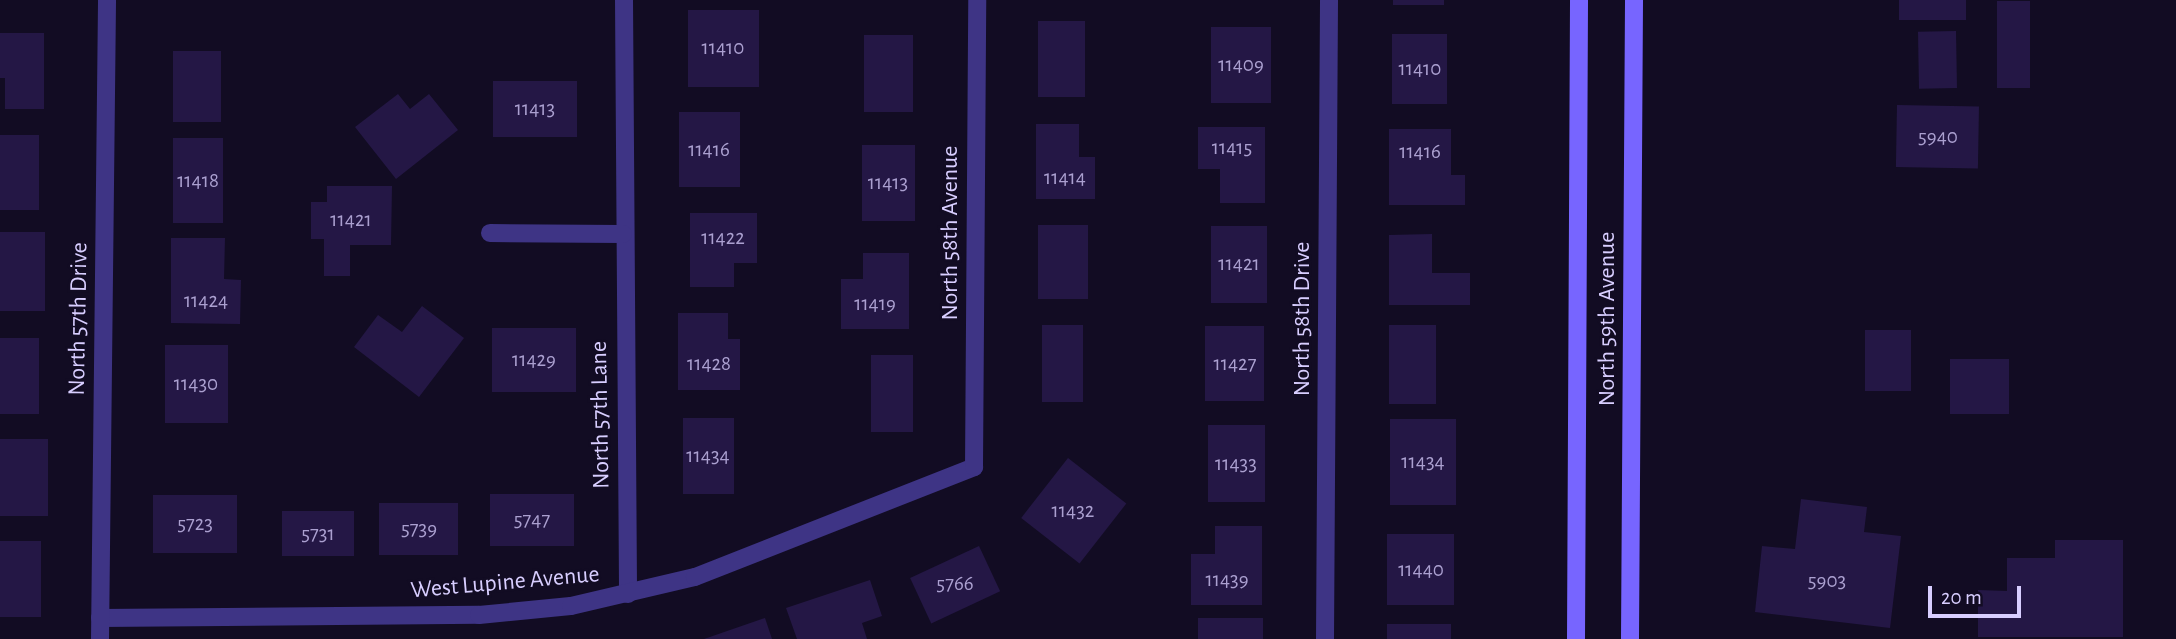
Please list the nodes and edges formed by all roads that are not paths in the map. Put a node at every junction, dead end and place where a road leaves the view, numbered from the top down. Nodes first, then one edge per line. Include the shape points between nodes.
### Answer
1 (107, 0) edge
2 (624, 0) edge
3 (977, 0) edge
4 (1329, 0) edge
5 (1579, 0) edge
6 (1634, 0) edge
7 (490, 233) dead end
8 (623, 234) junction
9 (974, 467) joint
10 (628, 594) junction
11 (100, 618) junction
12 (100, 639) edge
13 (1325, 639) edge
14 (1576, 639) edge
15 (1630, 639) edge

1 - 11 street, North 57th Drive
2 - 8 street, North 57th Lane
3 - 9 street, North 58th Avenue
4 - 13 street, North 58th Drive
5 - 14 main road, North 59th Avenue
6 - 15 main road, North 59th Avenue
7 - 8 street
8 - 10 street, North 57th Lane
9 - 10 street, West Lupine Avenue via 695,577
10 - 11 street, West Lupine Avenue via 571,606 479,615
11 - 12 street, North 57th Drive

